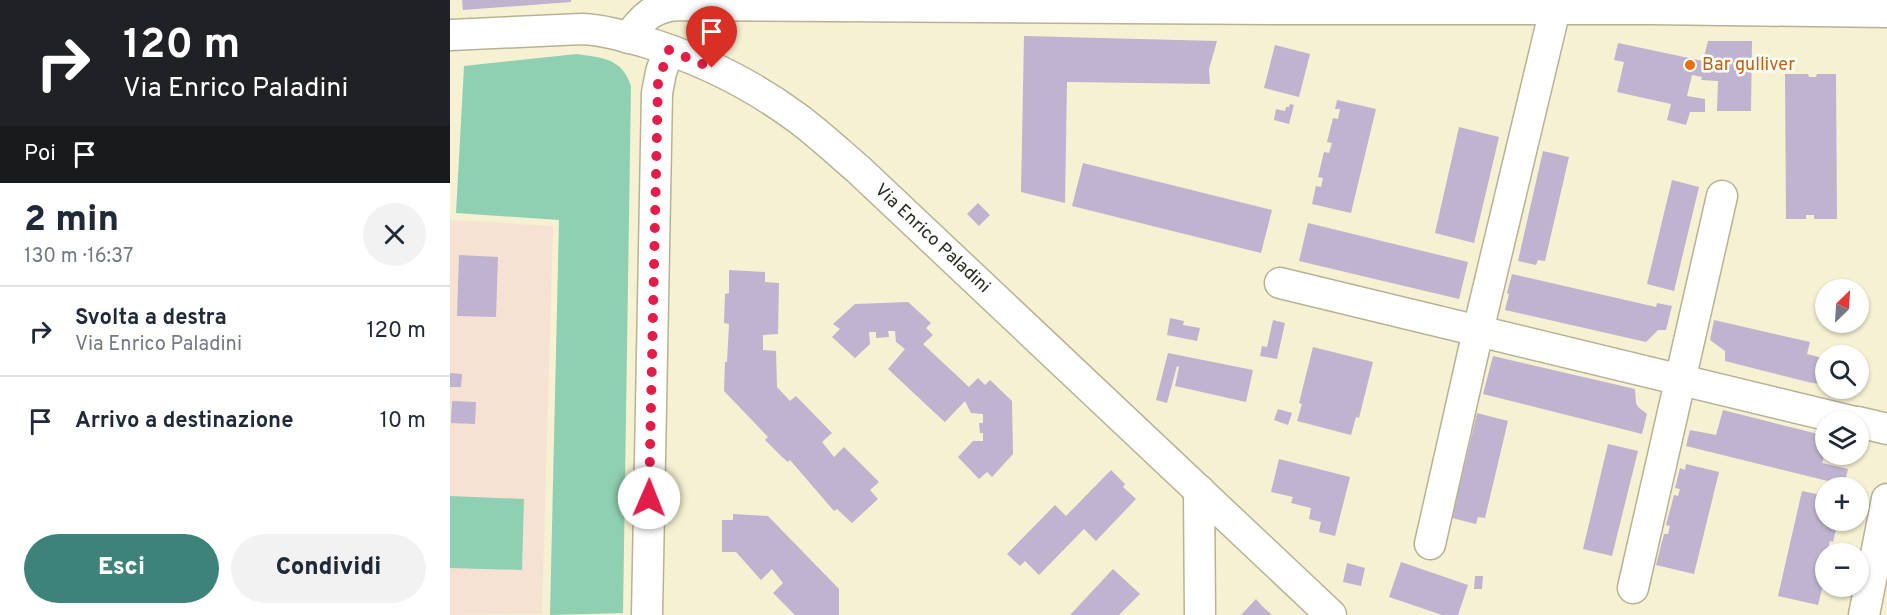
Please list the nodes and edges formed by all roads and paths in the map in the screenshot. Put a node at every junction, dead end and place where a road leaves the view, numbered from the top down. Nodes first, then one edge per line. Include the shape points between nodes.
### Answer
1 (1225, 4) edge
2 (1627, 5) edge
3 (1555, 9) junction
4 (1887, 12) edge
5 (637, 19) edge
6 (450, 35) edge
7 (669, 50) junction
8 (1722, 196) dead end
9 (1280, 283) dead end
10 (1478, 331) junction
11 (1681, 380) junction
12 (1815, 412) edge
13 (1869, 425) edge
14 (1887, 429) edge
15 (1199, 490) junction
16 (1887, 500) edge
17 (1430, 544) dead end
18 (1633, 588) dead end
19 (647, 615) edge
20 (1200, 615) edge
21 (1331, 615) edge
22 (1864, 615) edge

1 - 3 street
1 - 5 street via 677,4
2 - 3 street
2 - 4 street
3 - 10 street
5 - 6 street, Via Enrico Paladini via 599,31
5 - 7 street, Via Enrico Paladini
7 - 15 street, Via Enrico Paladini via 761,93 828,143
7 - 19 street via 657,93
8 - 11 street
9 - 10 street
10 - 11 street
10 - 17 street
11 - 12 street
11 - 18 street
13 - 14 street
15 - 20 street
15 - 21 street, Via Enrico Paladini
16 - 22 street

